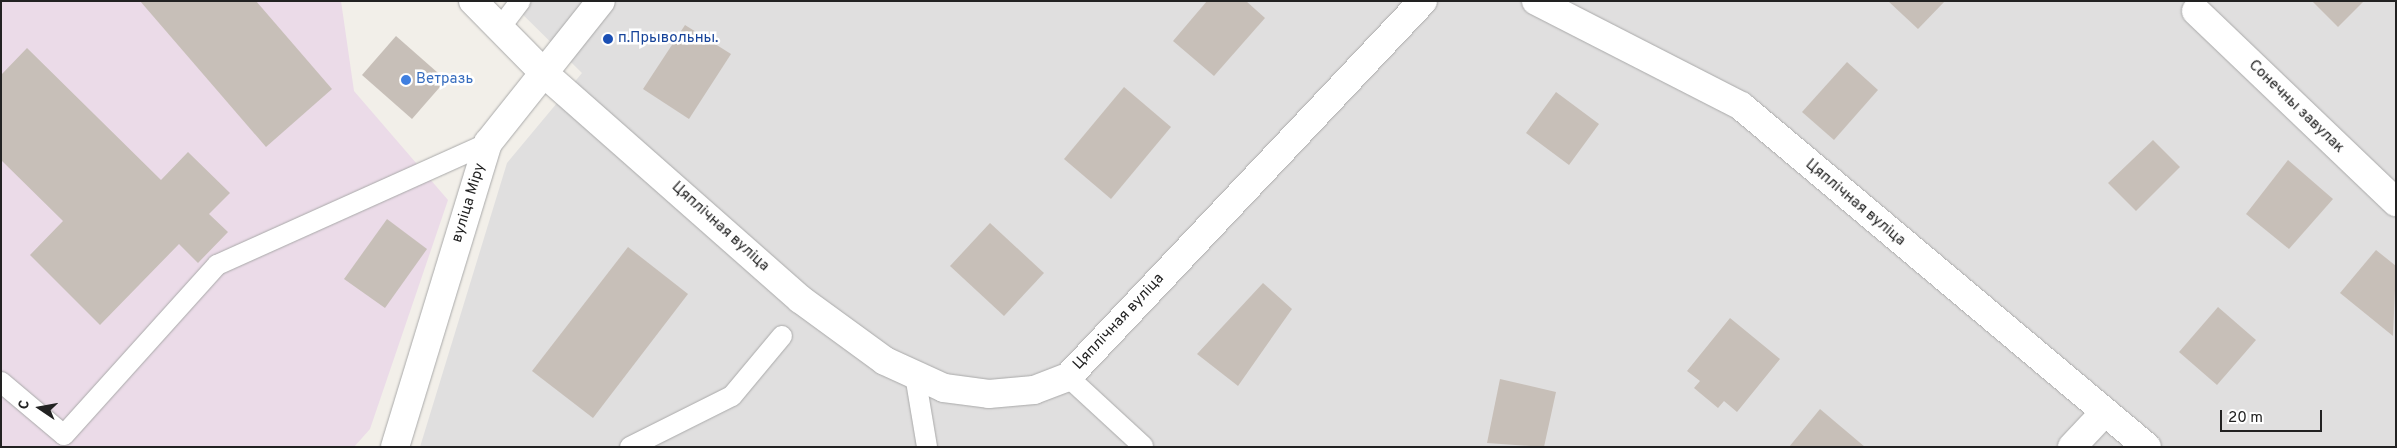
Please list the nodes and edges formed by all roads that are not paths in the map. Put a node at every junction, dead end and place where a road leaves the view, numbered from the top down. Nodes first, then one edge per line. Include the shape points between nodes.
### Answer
1 (473, 1) edge
2 (520, 1) edge
3 (601, 1) edge
4 (1423, 1) edge
5 (1536, 1) edge
6 (2196, 12) dead end
7 (500, 28) junction
8 (546, 75) junction
9 (488, 143) junction
10 (2396, 202) edge
11 (782, 336) dead end
12 (915, 375) junction
13 (1068, 377) junction
14 (1, 382) edge
15 (2103, 414) junction
16 (1143, 446) edge
17 (395, 447) edge
18 (630, 447) edge
19 (927, 447) edge
20 (2072, 447) edge
21 (2147, 447) edge

1 - 7 street
2 - 7 lane
3 - 8 street, вуліца Міру
4 - 13 street, Цяплічная вуліца
5 - 15 street, Цяплічная вуліца via 1741,106
6 - 10 street, Сонечны завулак
7 - 8 street
8 - 9 street, вуліца Міру
8 - 12 street, Цяплічная вуліца via 800,299 884,362
9 - 14 lane via 217,265 64,435
9 - 17 street, вуліца Міру
11 - 18 lane via 732,396
12 - 13 street, Цяплічная вуліца via 944,388 989,394 1034,390
12 - 19 lane
13 - 16 lane
15 - 20 street
15 - 21 street, Цяплічная вуліца

